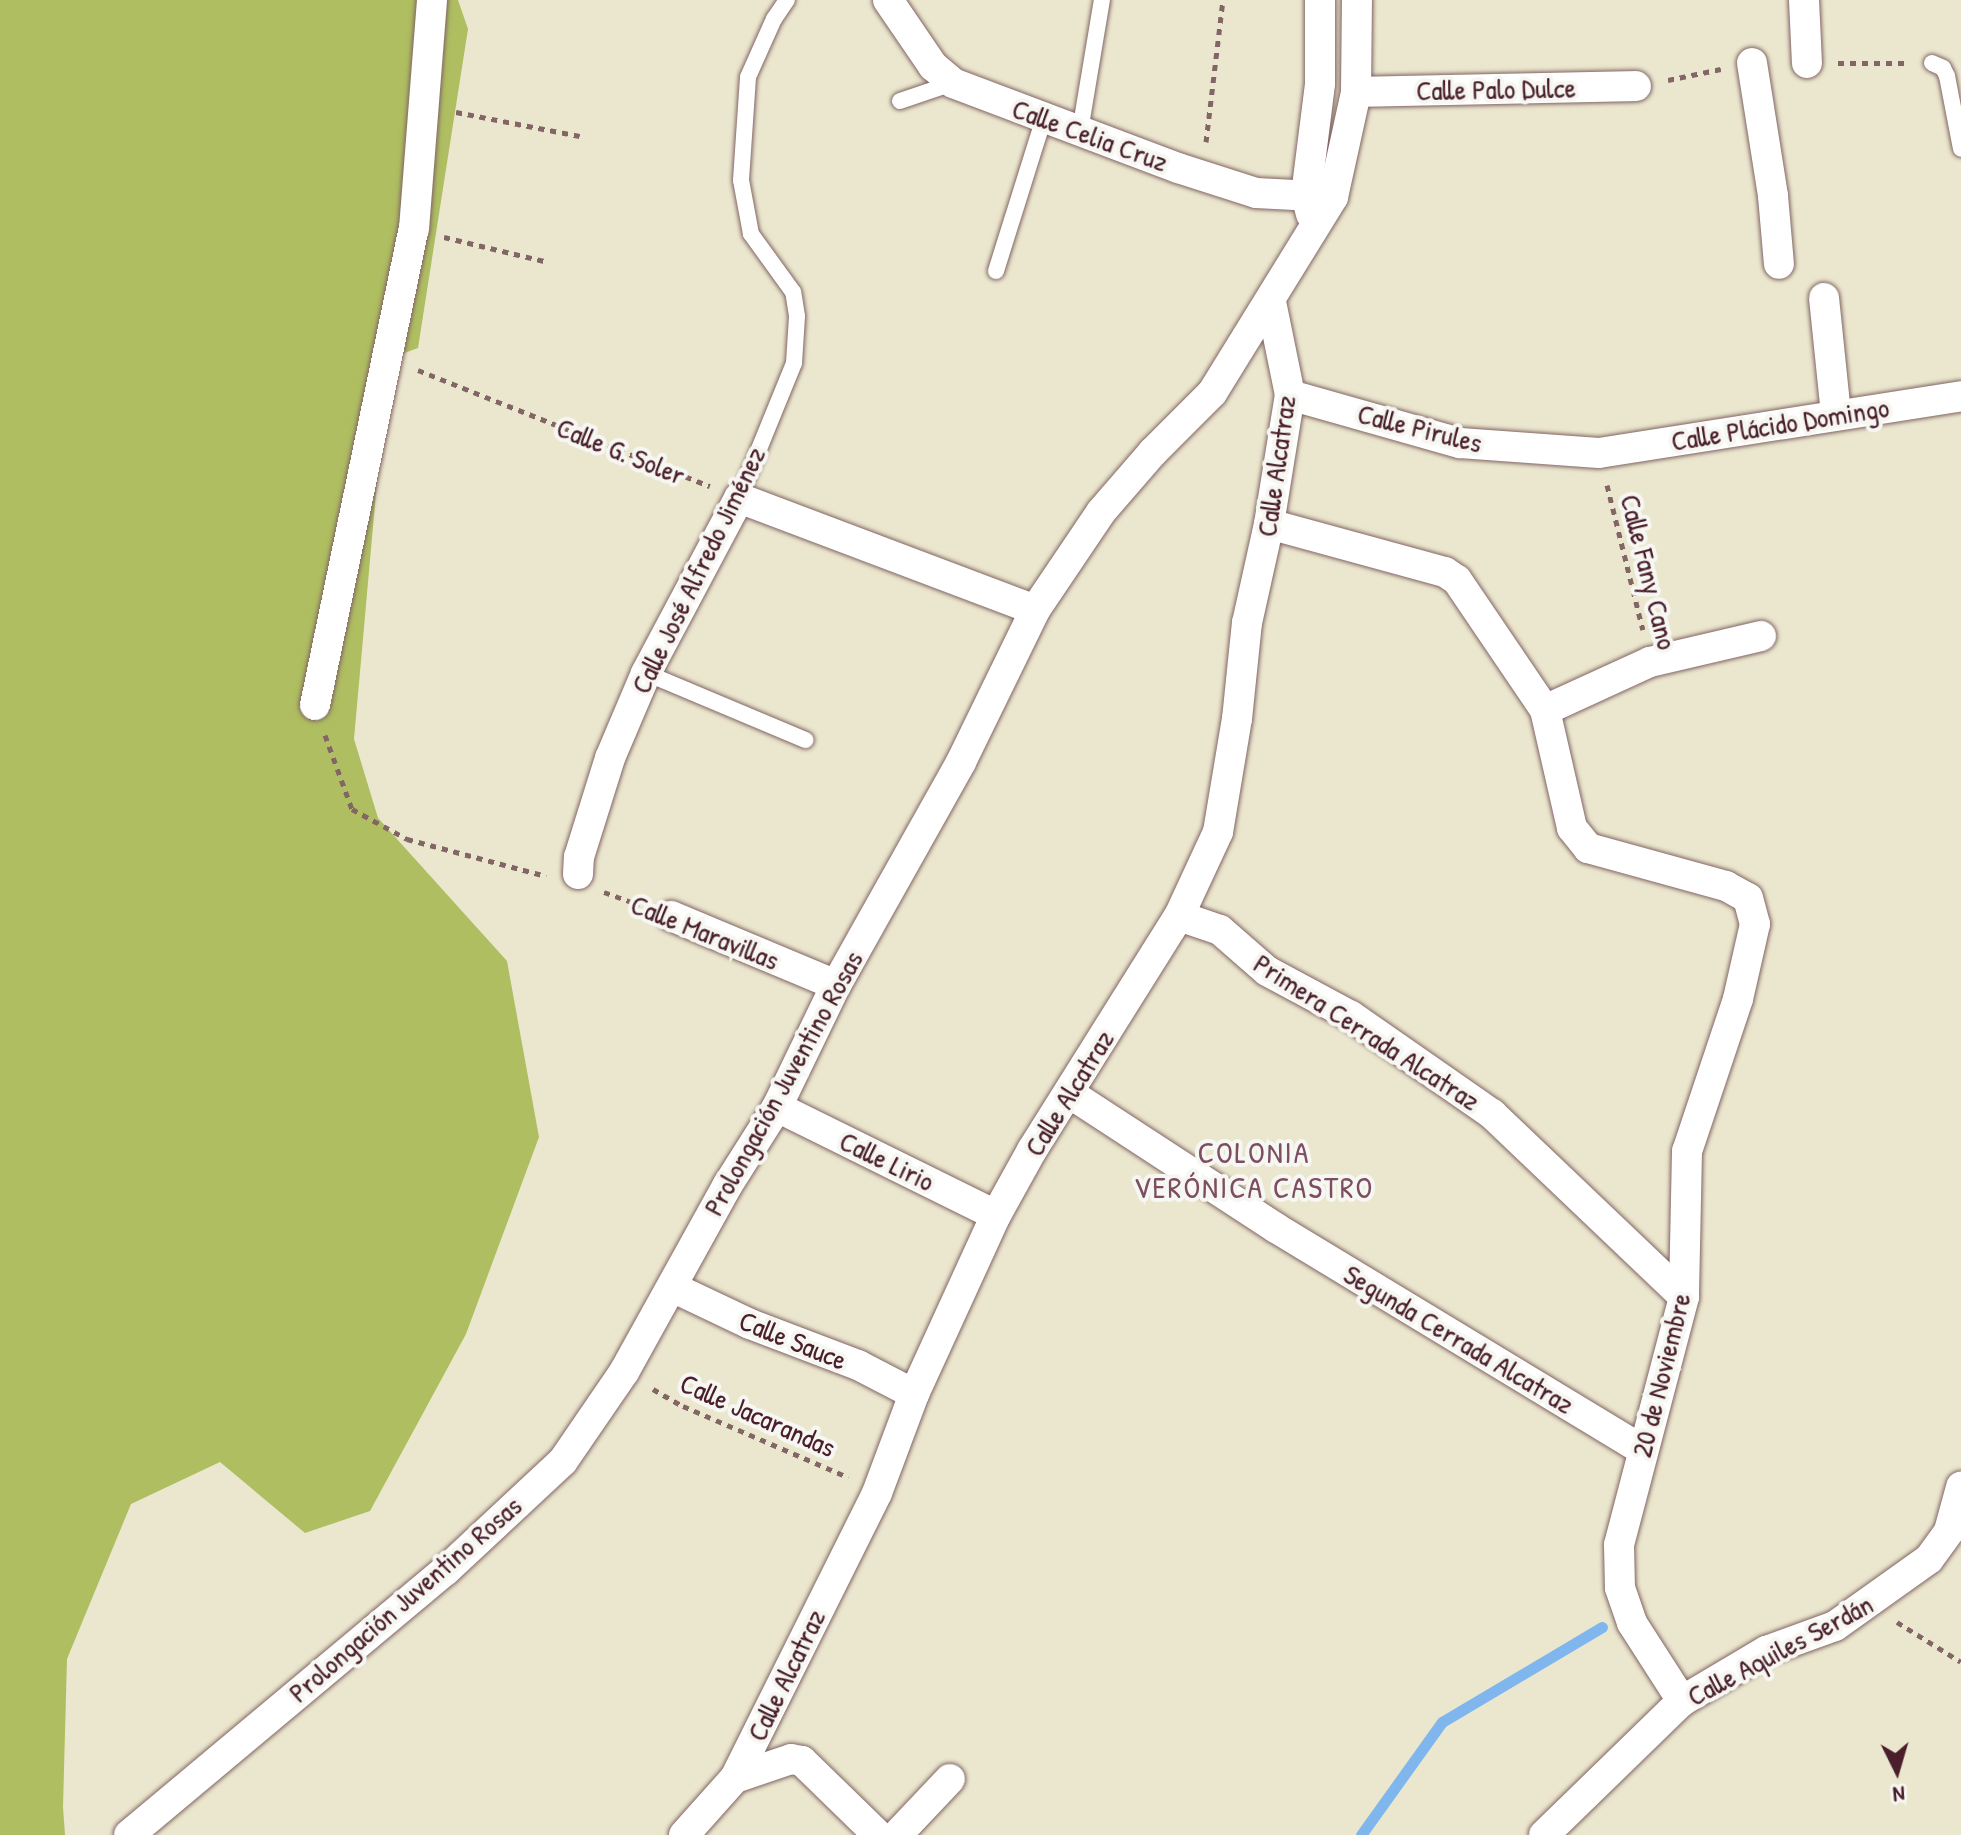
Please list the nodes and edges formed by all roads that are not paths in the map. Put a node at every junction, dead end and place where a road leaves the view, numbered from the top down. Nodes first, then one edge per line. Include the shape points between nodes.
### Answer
1 (432, 0) edge
2 (787, 0) edge
3 (888, 0) edge
4 (1102, 0) edge
5 (1320, 0) edge
6 (1357, 0) edge
7 (1804, 0) edge
8 (1752, 63) dead end
9 (1807, 63) dead end
10 (1932, 63) dead end
11 (953, 83) junction
12 (1636, 86) dead end
13 (1356, 92) junction
14 (900, 101) dead end
15 (1044, 118) junction
16 (1080, 131) junction
17 (1961, 149) edge
18 (1319, 196) junction
19 (1779, 264) dead end
20 (996, 271) dead end
21 (1824, 298) dead end
22 (1271, 302) junction
23 (1290, 395) junction
24 (1961, 396) edge
25 (1836, 415) junction
26 (1599, 453) joint
27 (739, 498) junction
28 (1269, 524) junction
29 (1035, 610) junction
30 (1761, 636) dead end
31 (646, 673) junction
32 (315, 705) road end
33 (1545, 710) junction
34 (805, 740) dead end
35 (578, 874) road end
36 (671, 916) road end
37 (1179, 916) junction
38 (836, 985) junction
39 (1069, 1093) junction
40 (777, 1107) junction
41 (996, 1215) junction
42 (672, 1287) junction
43 (1684, 1297) junction
44 (914, 1394) junction
45 (1643, 1450) junction
46 (1961, 1487) edge
47 (1682, 1701) junction
48 (735, 1778) junction
49 (950, 1779) dead end
50 (129, 1835) edge
51 (684, 1835) edge
52 (878, 1835) edge
53 (897, 1835) edge
54 (1544, 1835) edge

1 - 32 street via 414,229
2 - 27 lane, Calle José Alfredo Jiménez via 748,77 741,180 751,234 793,292 794,363
3 - 11 street, Calle Celia Cruz via 933,66
4 - 16 lane
5 - 18 street, Prolongación Juventino Rosas
6 - 13 street, Prolongación Juventino Rosas
7 - 9 street
8 - 19 street
10 - 17 lane via 1947,76
11 - 14 lane
11 - 15 street, Calle Celia Cruz
12 - 13 street, Calle Palo Dulce
13 - 18 street, Prolongación Juventino Rosas
15 - 16 street, Calle Celia Cruz
15 - 20 lane
16 - 18 street, Calle Celia Cruz via 1256,193
18 - 22 street, Prolongación Juventino Rosas via 1314,228
21 - 25 street
22 - 23 street, Calle Alcatraz
22 - 29 street, Prolongación Juventino Rosas via 1212,393 1101,512
23 - 26 street, Calle Pirules via 1460,443
23 - 28 street, Calle Alcatraz
24 - 25 street, Calle Plácido Domingo
25 - 26 street, Calle Plácido Domingo
27 - 29 street
27 - 31 street, Calle José Alfredo Jiménez
28 - 33 street via 1445,572 1466,589
28 - 37 street, Calle Alcatraz via 1247,623 1218,832
29 - 38 street, Prolongación Juventino Rosas via 961,762
30 - 33 street via 1650,662
31 - 34 lane
31 - 35 street, Calle José Alfredo Jiménez via 610,758
33 - 43 street, 20 de Noviembre via 1572,828 1588,848 1726,886 1748,898 1755,924 1738,999 1687,1151
36 - 38 street, Calle Maravillas
37 - 39 street, Calle Alcatraz
37 - 43 street, Primera Cerrada Alcatraz via 1220,930 1267,971 1351,1016 1492,1114
38 - 40 street, Prolongación Juventino Rosas
39 - 41 street, Calle Alcatraz
39 - 45 street, Segunda Cerrada Alcatraz via 1276,1228
40 - 41 street, Calle Lirio
40 - 42 street, Prolongación Juventino Rosas
41 - 44 street, Calle Alcatraz
42 - 44 street, Calle Sauce
42 - 50 street, Prolongación Juventino Rosas via 624,1372 552,1471 445,1571
43 - 45 street, 20 de Noviembre
44 - 48 street, Calle Alcatraz via 877,1493
45 - 47 street, 20 de Noviembre via 1619,1545 1620,1588 1632,1623
46 - 47 street, Calle Aquiles Serdán via 1949,1531 1929,1559 1835,1626 1766,1651
47 - 54 street, Calle Aquiles Serdán
48 - 51 street, Calle Alcatraz
48 - 52 street via 791,1759 802,1761
49 - 53 street

